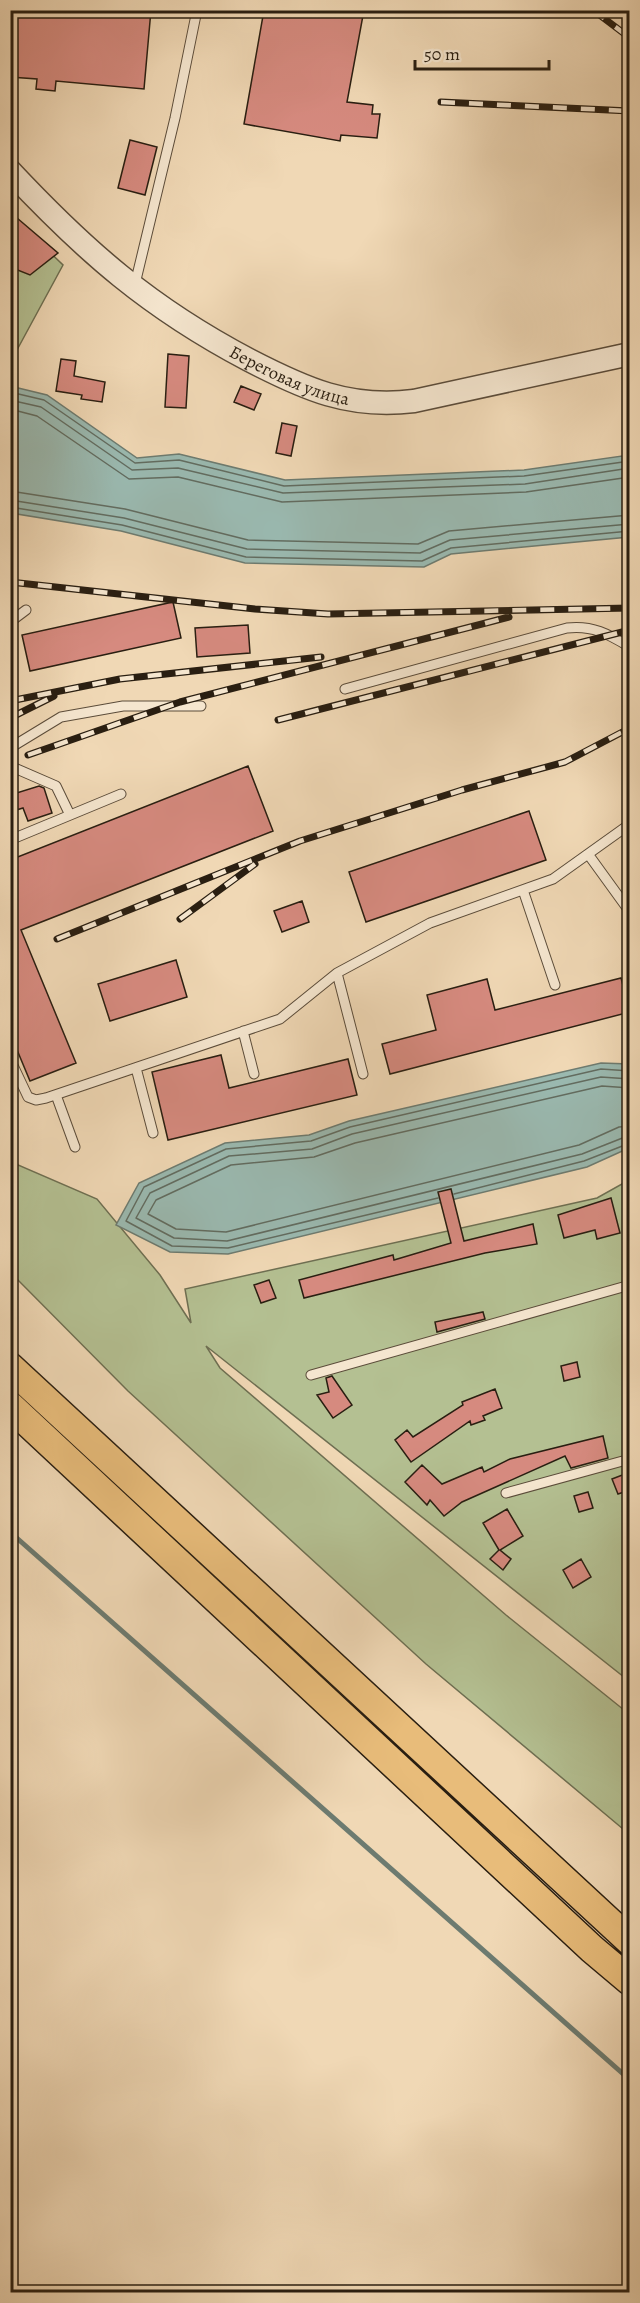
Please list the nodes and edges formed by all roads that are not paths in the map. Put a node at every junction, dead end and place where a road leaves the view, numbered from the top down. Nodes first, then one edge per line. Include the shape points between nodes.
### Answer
1 (197, 10) edge
2 (10, 171) edge
3 (133, 289) junction
4 (630, 354) edge
5 (26, 610) dead end
6 (10, 622) edge
7 (630, 647) edge
8 (345, 689) dead end
9 (201, 706) dead end
10 (10, 748) edge
11 (10, 766) edge
12 (121, 794) dead end
13 (70, 815) junction
14 (630, 824) edge
15 (10, 840) edge
16 (588, 854) junction
17 (523, 890) junction
18 (630, 912) edge
19 (337, 974) junction
20 (555, 985) dead end
21 (243, 1031) junction
22 (10, 1059) edge
23 (136, 1068) junction
24 (254, 1074) dead end
25 (363, 1074) dead end
26 (56, 1095) junction
27 (153, 1133) dead end
28 (75, 1147) dead end
29 (630, 1285) edge
30 (10, 1367) edge
31 (311, 1375) dead end
32 (10, 1406) edge
33 (630, 1459) edge
34 (506, 1493) dead end
35 (630, 1941) edge
36 (630, 1981) edge

1 - 3 lane
2 - 3 street, Береговая улица
3 - 4 street, Береговая улица via 189,327 266,368 321,393 364,403 414,401
5 - 6 lane
7 - 8 lane via 598,629 567,628
9 - 10 lane via 123,706 61,717
11 - 13 lane via 56,786
12 - 13 lane
13 - 15 lane
14 - 16 lane
16 - 17 lane via 553,879
16 - 18 lane
17 - 19 lane via 430,923
17 - 20 lane
19 - 21 lane via 280,1018
19 - 25 lane
21 - 23 lane
21 - 24 lane
22 - 26 lane via 28,1097 36,1100
23 - 26 lane
23 - 27 lane
26 - 28 lane
29 - 31 lane
30 - 35 main road
32 - 36 main road
33 - 34 lane

